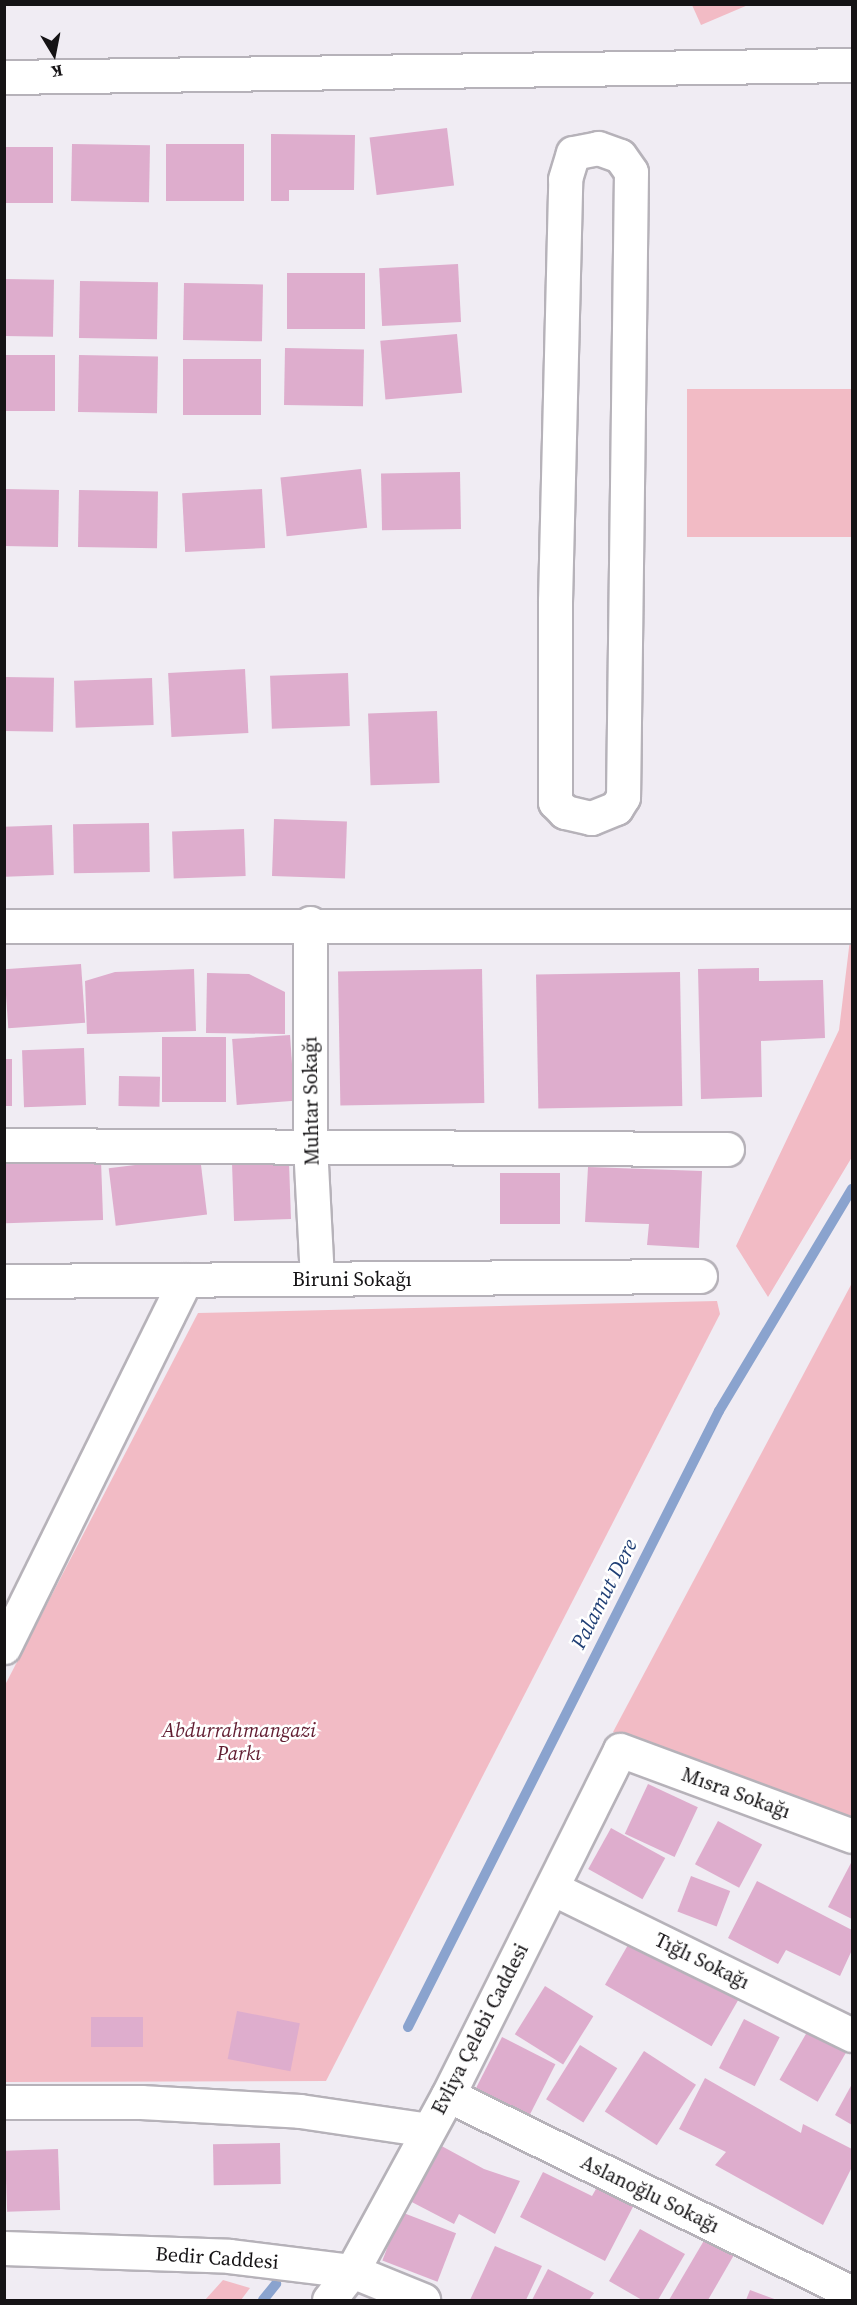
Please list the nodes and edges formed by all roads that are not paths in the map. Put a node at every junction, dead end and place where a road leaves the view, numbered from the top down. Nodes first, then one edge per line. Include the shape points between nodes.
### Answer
1 (852, 65) edge
2 (4, 77) edge
3 (573, 153) joint
4 (310, 922) junction
5 (4, 926) edge
6 (852, 926) edge
7 (4, 1145) edge
8 (310, 1145) junction
9 (727, 1149) dead end
10 (700, 1276) dead end
11 (317, 1279) junction
12 (185, 1280) junction
13 (4, 1281) edge
14 (4, 1647) edge
15 (620, 1750) joint
16 (852, 1836) edge
17 (552, 1888) junction
18 (852, 2035) edge
19 (448, 2095) junction
20 (4, 2102) edge
21 (428, 2130) junction
22 (4, 2248) edge
23 (352, 2271) junction
24 (852, 2294) edge
25 (329, 2301) edge
26 (423, 2301) edge

1 - 2 street
3 - 3 street via 565,179 555,802 565,812 591,818 616,808 623,797 632,172 611,151 585,149
4 - 5 street
4 - 6 street
4 - 8 street, Muhtar Sokağı
7 - 8 street
8 - 9 street
8 - 11 street, Muhtar Sokağı
10 - 11 street, Biruni Sokağı
11 - 12 street, Biruni Sokağı
12 - 13 street, Biruni Sokağı
12 - 14 street
15 - 16 street, Mısra Sokağı
15 - 17 street, Evliya Çelebi Caddesi
17 - 18 street, Tığlı Sokağı
17 - 19 street, Evliya Çelebi Caddesi
19 - 21 street, Evliya Çelebi Caddesi
19 - 24 street, Aslanoğlu Sokağı
20 - 21 street via 141,2102 289,2111
21 - 23 street, Evliya Çelebi Caddesi
22 - 23 street, Bedir Caddesi via 229,2256
23 - 25 street, Evliya Çelebi Caddesi
23 - 26 street, Bedir Caddesi

